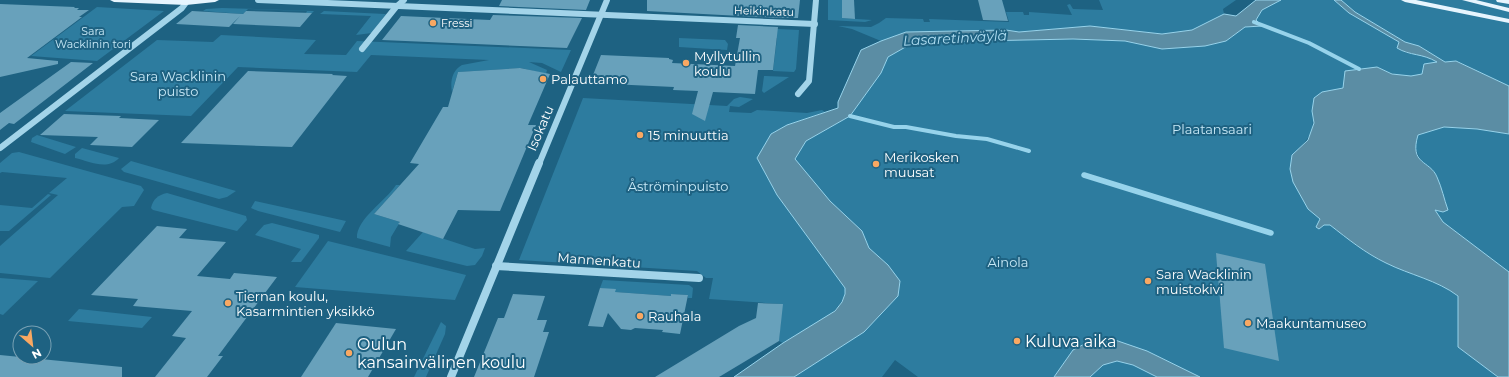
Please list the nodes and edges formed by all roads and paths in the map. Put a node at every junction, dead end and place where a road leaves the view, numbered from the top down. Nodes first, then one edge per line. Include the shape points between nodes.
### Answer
1 (114, 0) edge
2 (215, 0) edge
3 (258, 0) edge
4 (404, 0) edge
5 (607, 0) edge
6 (816, 0) edge
7 (1405, 0) edge
8 (1466, 0) edge
9 (1500, 0) edge
10 (187, 1) edge
11 (1509, 2) edge
12 (396, 7) junction
13 (1509, 10) edge
14 (600, 16) junction
15 (1509, 21) edge
16 (815, 24) junction
17 (362, 49) dead end
18 (798, 94) dead end
19 (0, 148) edge
20 (496, 266) junction
21 (700, 278) dead end
22 (451, 377) edge

1 - 10 main road
2 - 10 main road
3 - 12 street, Heikinkatu
4 - 12 street
5 - 14 street, Isokatu
6 - 16 street
7 - 15 main road
8 - 13 main road
9 - 11 main road
10 - 19 street via 182,8
12 - 14 street, Heikinkatu
12 - 17 street
14 - 16 street, Heikinkatu
14 - 20 street, Isokatu
16 - 18 street via 809,81
20 - 21 street, Mannenkatu
20 - 22 street, Isokatu

